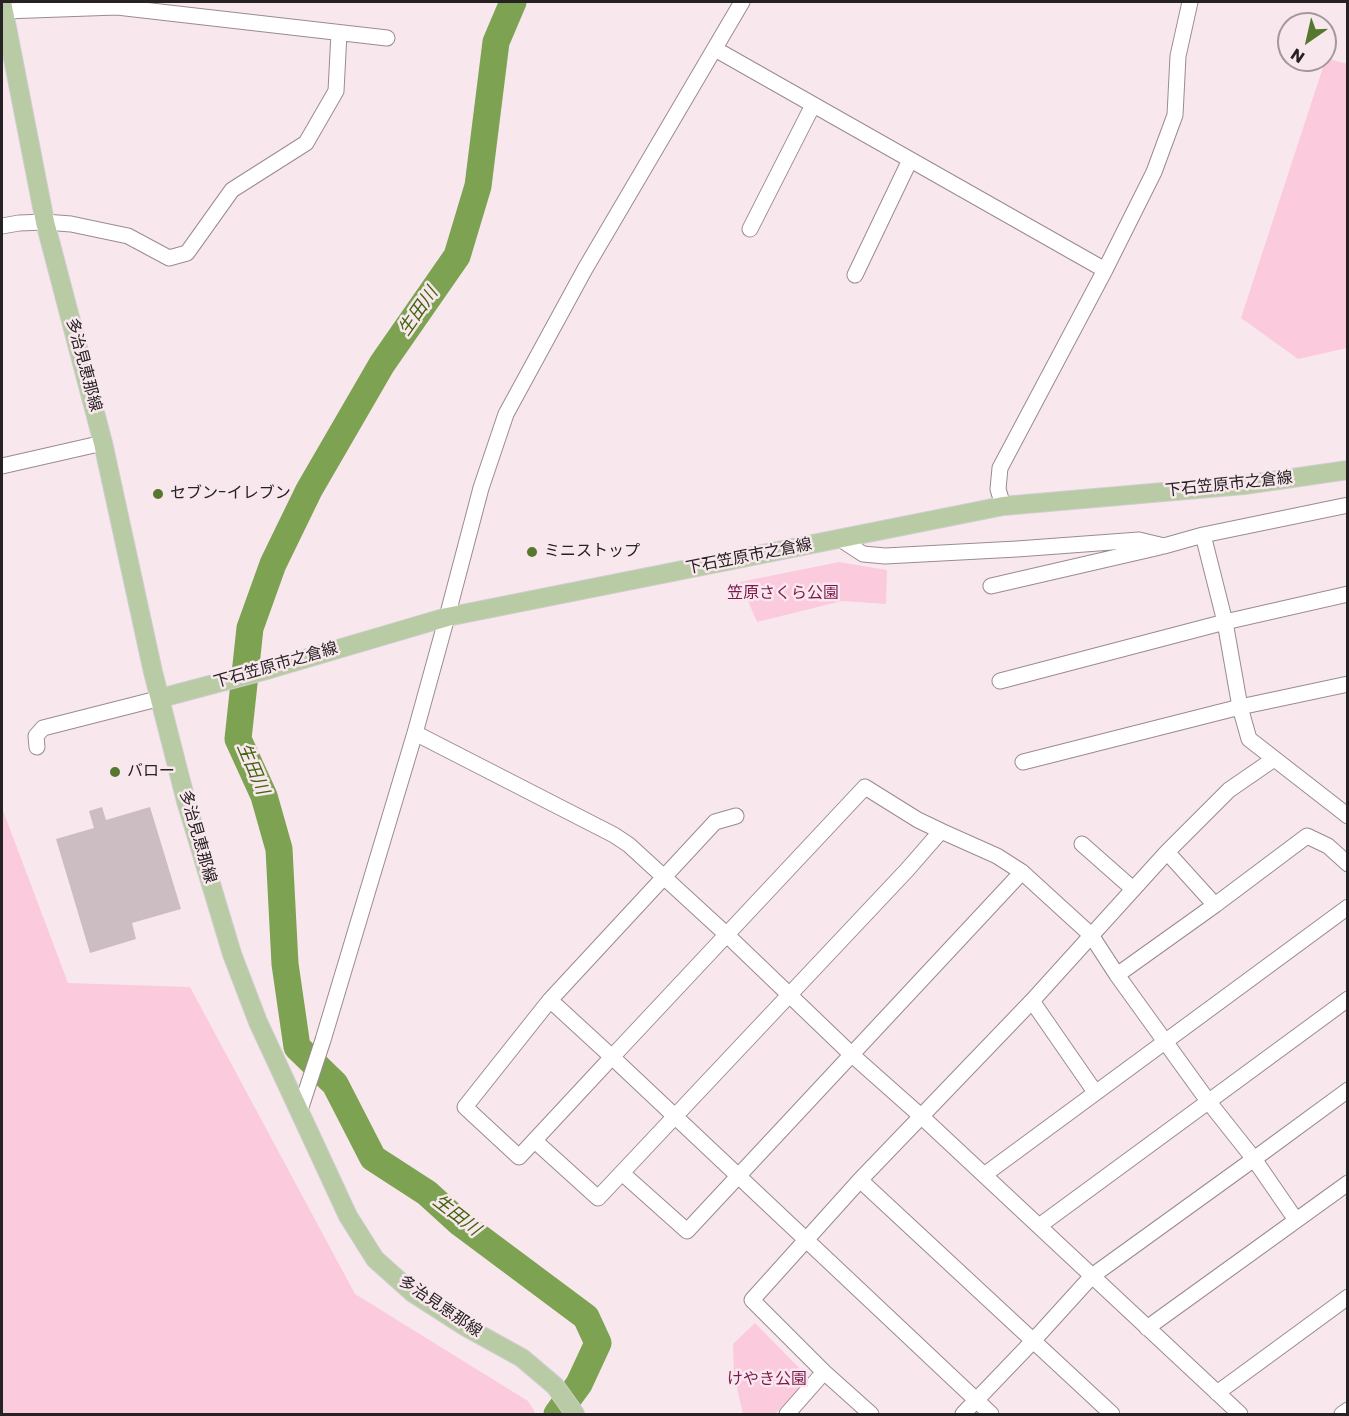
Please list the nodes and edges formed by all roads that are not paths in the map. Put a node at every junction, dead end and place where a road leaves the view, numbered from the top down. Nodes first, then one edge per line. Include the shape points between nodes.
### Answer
1 (742, 2) edge
2 (1190, 2) edge
3 (3, 6) edge
4 (339, 33) junction
5 (387, 38) dead end
6 (715, 49) junction
7 (813, 105) junction
8 (910, 160) junction
9 (45, 222) junction
10 (2, 226) edge
11 (750, 229) dead end
12 (1105, 270) junction
13 (855, 275) dead end
14 (103, 443) junction
15 (2, 466) edge
16 (1347, 470) edge
17 (1347, 505) edge
18 (1003, 506) junction
19 (1203, 535) junction
20 (840, 539) junction
21 (1164, 546) junction
22 (991, 586) dead end
23 (1347, 594) edge
24 (447, 617) junction
25 (1225, 622) junction
26 (1000, 681) dead end
27 (1347, 684) edge
28 (161, 698) junction
29 (1240, 707) junction
30 (415, 733) junction
31 (37, 747) dead end
32 (1274, 759) junction
33 (1023, 762) dead end
34 (736, 816) dead end
35 (1347, 816) edge
36 (941, 831) junction
37 (1082, 844) dead end
38 (1167, 852) junction
39 (1347, 864) edge
40 (1022, 872) junction
41 (664, 878) junction
42 (1133, 889) junction
43 (1215, 905) junction
44 (1347, 907) edge
45 (727, 935) junction
46 (1091, 935) junction
47 (1118, 975) junction
48 (788, 995) junction
49 (1347, 999) edge
50 (550, 1000) junction
51 (1032, 1001) junction
52 (1166, 1041) junction
53 (851, 1054) junction
54 (612, 1057) junction
55 (1347, 1090) edge
56 (1095, 1092) junction
57 (1208, 1101) junction
58 (300, 1110) junction
59 (675, 1117) junction
60 (922, 1117) junction
61 (535, 1141) junction
62 (1254, 1159) junction
63 (622, 1173) junction
64 (984, 1175) junction
65 (738, 1176) junction
66 (860, 1180) junction
67 (1347, 1183) edge
68 (1296, 1220) junction
69 (1039, 1226) junction
70 (807, 1241) junction
71 (1092, 1276) junction
72 (1347, 1297) edge
73 (1147, 1328) junction
74 (1033, 1341) junction
75 (824, 1372) junction
76 (1218, 1393) junction
77 (976, 1400) junction
78 (1347, 1410) edge
79 (575, 1414) edge
80 (787, 1414) edge
81 (871, 1414) edge
82 (963, 1414) edge
83 (991, 1414) edge
84 (1112, 1414) edge
85 (1240, 1414) edge
86 (1342, 1414) edge

1 - 6 street
2 - 12 street via 1178,56 1175,115 1154,172
3 - 4 street via 117,6
3 - 9 main road, 多治見恵那線
4 - 5 street
4 - 9 street via 336,91 306,143 232,190 187,254 169,258 128,236
6 - 7 street
6 - 24 street via 585,269 506,414 481,488
7 - 8 street
7 - 11 street
8 - 12 street
8 - 13 street
9 - 10 street
9 - 14 main road, 多治見恵那線
12 - 18 street via 1000,468 998,489
14 - 15 street
14 - 28 main road, 多治見恵那線
16 - 18 main road, 下石笠原市之倉線 via 1245,485
17 - 19 street
18 - 20 main road, 下石笠原市之倉線
19 - 21 street
19 - 25 street
20 - 21 street via 863,554 885,555 1139,540
20 - 24 main road, 下石笠原市之倉線
21 - 22 street
23 - 25 street
24 - 28 main road, 下石笠原市之倉線
24 - 30 street
25 - 26 street
25 - 29 street
27 - 29 street
28 - 31 street via 43,728 36,736
28 - 58 main road, 多治見恵那線 via 186,801 232,954 258,1022
29 - 32 street via 1249,739
29 - 33 street
30 - 41 street via 614,835
30 - 58 street
32 - 35 street
32 - 38 street via 1229,790
34 - 41 street via 715,822
36 - 40 street via 998,856
36 - 45 street via 865,787
36 - 48 street
37 - 42 street
38 - 42 street
38 - 43 street
39 - 43 street via 1328,846 1307,836
40 - 46 street
40 - 53 street
41 - 45 street
41 - 50 street
42 - 46 street
43 - 47 street
44 - 52 street
45 - 48 street
45 - 54 street
46 - 47 street
46 - 51 street
47 - 52 street
48 - 53 street
48 - 59 street
49 - 57 street
50 - 54 street
50 - 61 street via 465,1107 519,1157
51 - 56 street
51 - 60 street
52 - 56 street
52 - 57 street
53 - 60 street
53 - 65 street
54 - 59 street
54 - 61 street
55 - 62 street
56 - 64 street
57 - 62 street
57 - 69 street
58 - 79 main road, 多治見恵那線 via 348,1216 375,1258 413,1293 522,1358 555,1386
59 - 63 street
59 - 65 street
60 - 64 street
60 - 66 street
61 - 63 street via 598,1198
62 - 68 street
62 - 71 street
63 - 65 street via 687,1231
64 - 69 street
65 - 70 street
66 - 70 street
66 - 74 street
67 - 68 street
68 - 73 street
69 - 71 street
70 - 75 street via 752,1300
70 - 77 street
71 - 73 street
71 - 74 street
72 - 76 street
73 - 76 street
74 - 77 street
74 - 84 street
75 - 80 street
75 - 81 street
76 - 85 street
77 - 82 street
77 - 83 street
78 - 86 street

